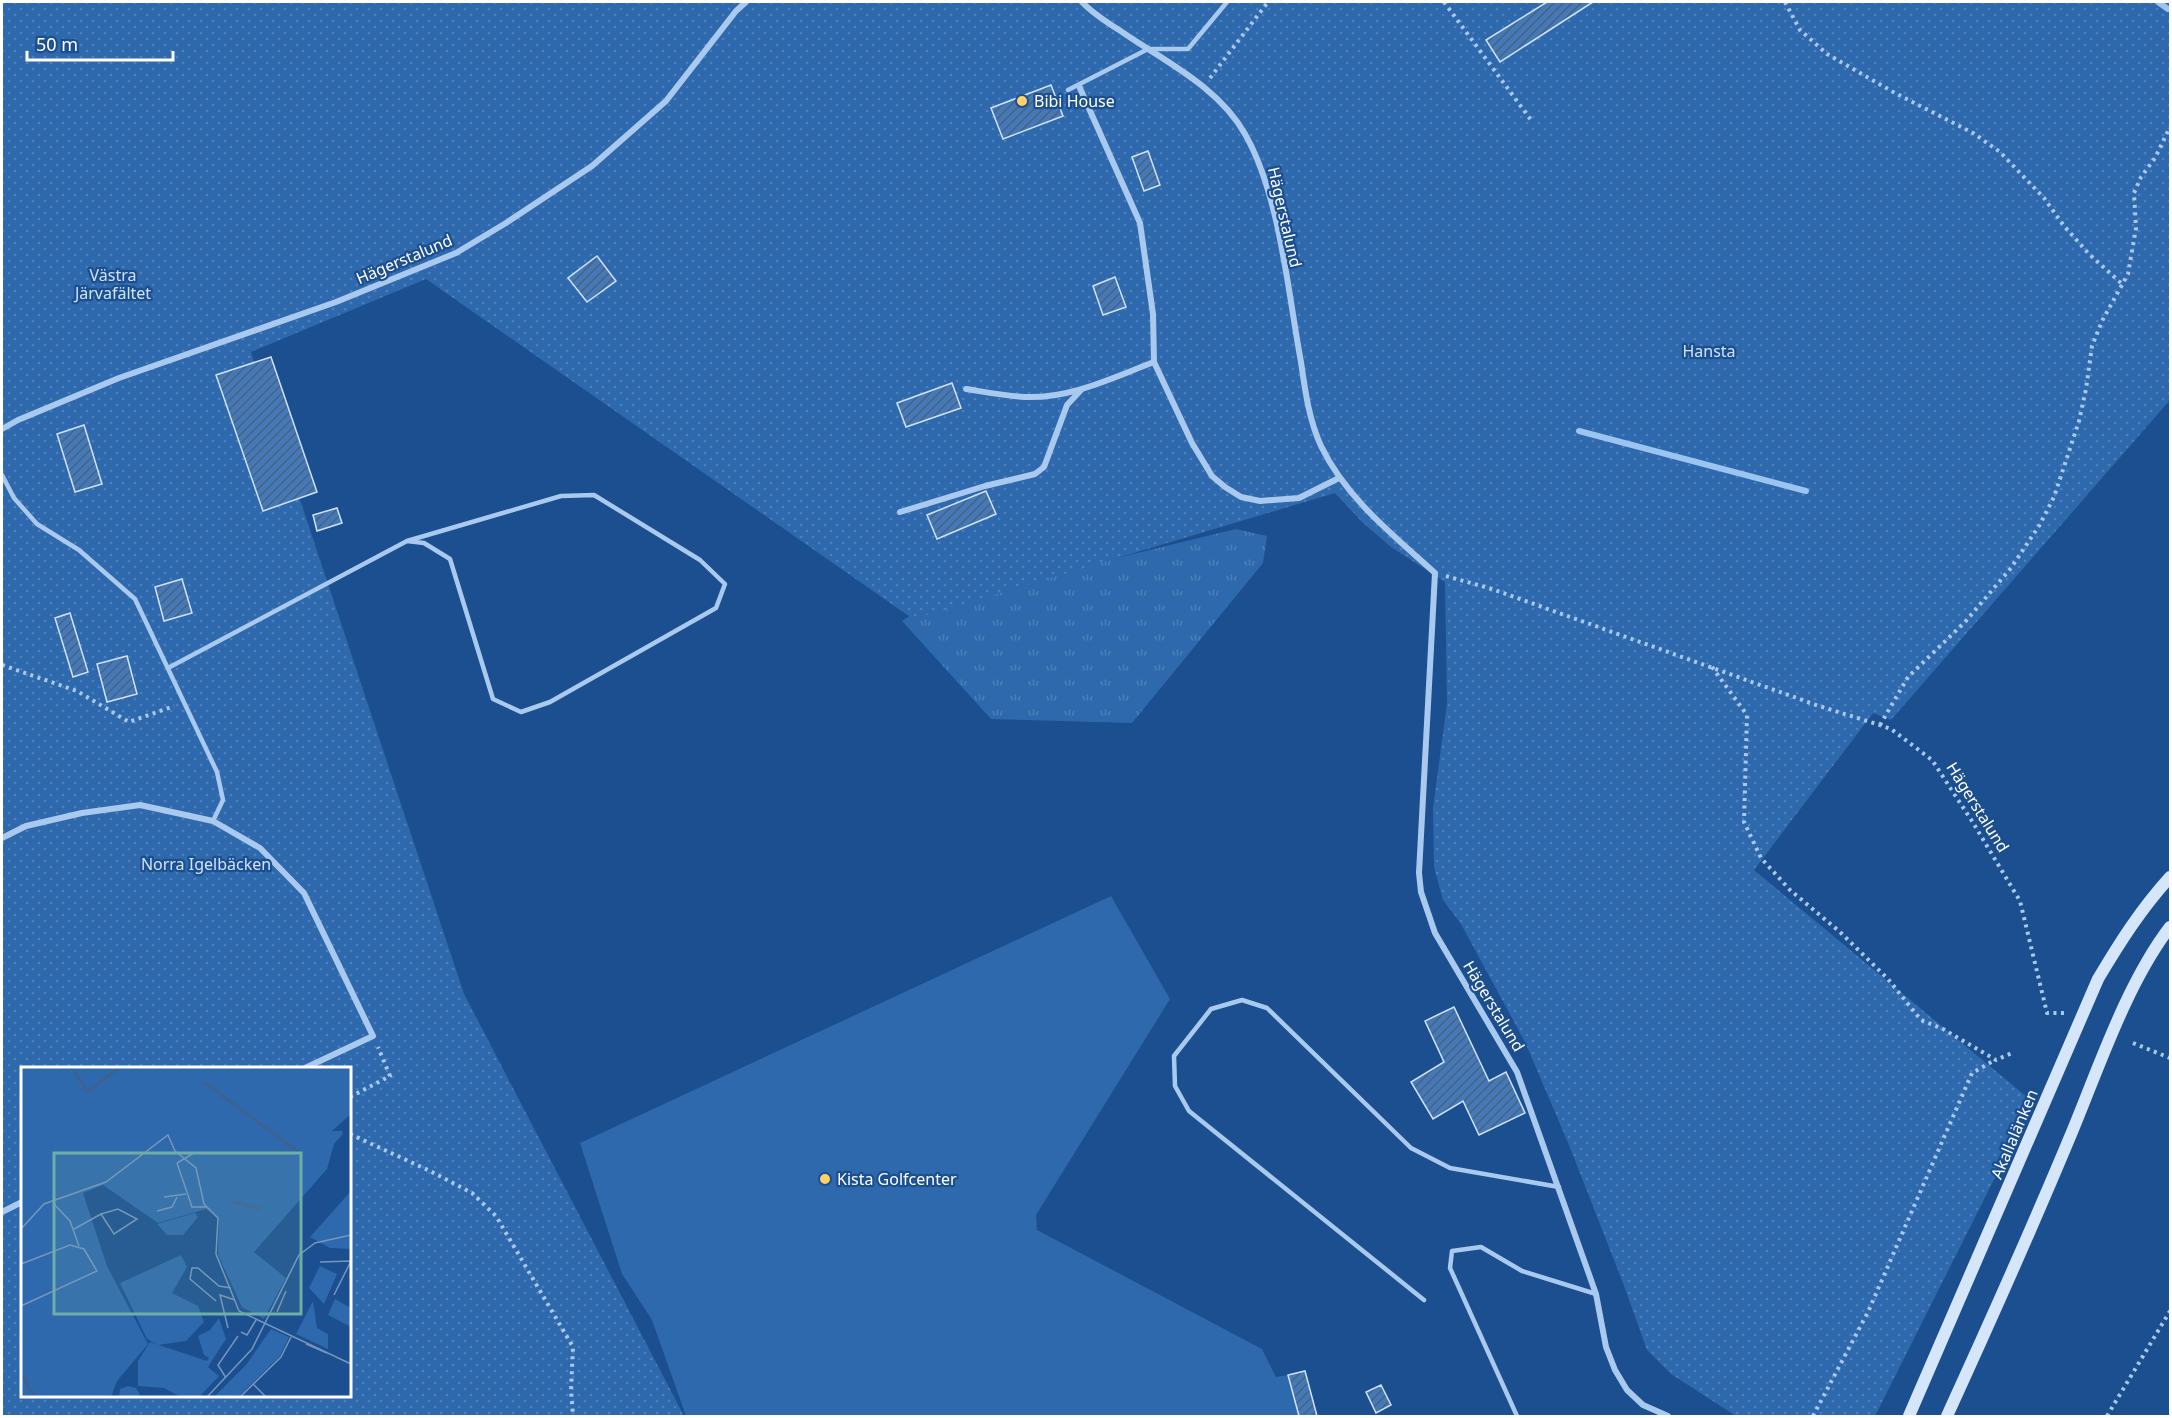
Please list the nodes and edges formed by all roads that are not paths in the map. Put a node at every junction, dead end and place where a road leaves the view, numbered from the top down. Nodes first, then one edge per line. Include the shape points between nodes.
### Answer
1 (746, 2) edge
2 (1082, 2) edge
3 (1227, 2) edge
4 (1148, 49) junction
5 (1079, 86) junction
6 (1068, 90) dead end
7 (1154, 362) junction
8 (966, 389) dead end
9 (1082, 389) junction
10 (2, 429) edge
11 (2, 475) edge
12 (1340, 478) junction
13 (900, 512) dead end
14 (407, 541) junction
15 (168, 668) junction
16 (213, 821) junction
17 (2, 838) edge
18 (2170, 877) edge
19 (2170, 927) edge
20 (306, 1067) edge
21 (1559, 1187) junction
22 (21, 1202) edge
23 (2, 1212) edge
24 (1596, 1294) junction
25 (1424, 1300) dead end
26 (1517, 1416) edge
27 (1668, 1416) edge
28 (1909, 1416) edge
29 (1947, 1416) edge

1 - 10 street, Hägerstalund via 666,101 600,159 456,253 336,302 119,378
2 - 4 street, Hägerstalund
3 - 4 lane via 1188,49
4 - 5 lane
4 - 12 street, Hägerstalund via 1204,86 1227,108 1256,154 1275,219 1309,409 1320,445
5 - 6 lane
5 - 7 street via 1140,223 1153,314
7 - 9 street
7 - 12 street via 1212,476 1241,497 1260,501 1299,498
8 - 9 street via 1026,397
9 - 13 street via 1067,405 1044,467 1035,474
11 - 15 lane via 14,498 37,524 79,550 135,599
12 - 21 street, Hägerstalund via 1357,500 1435,573 1420,892 1435,933 1517,1072
14 - 14 lane via 561,496 594,495 700,560 725,584 716,608 550,702 522,712 493,699 450,559 424,543
14 - 15 lane
15 - 16 lane via 217,772 223,800
16 - 17 street via 140,805 26,826
16 - 20 street via 260,848 304,893 373,1036
18 - 28 main road, Akallalänken via 2124,935 2098,979
19 - 29 main road via 2137,982 2112,1036
21 - 24 street, Hägerstalund
21 - 25 lane via 1450,1168 1411,1148 1267,1008 1242,1000 1211,1009 1174,1056 1175,1086 1189,1111
22 - 23 street
24 - 26 lane via 1522,1271 1481,1247 1452,1251 1450,1268
24 - 27 street, Hägerstalund via 1606,1347 1620,1380 1643,1404

